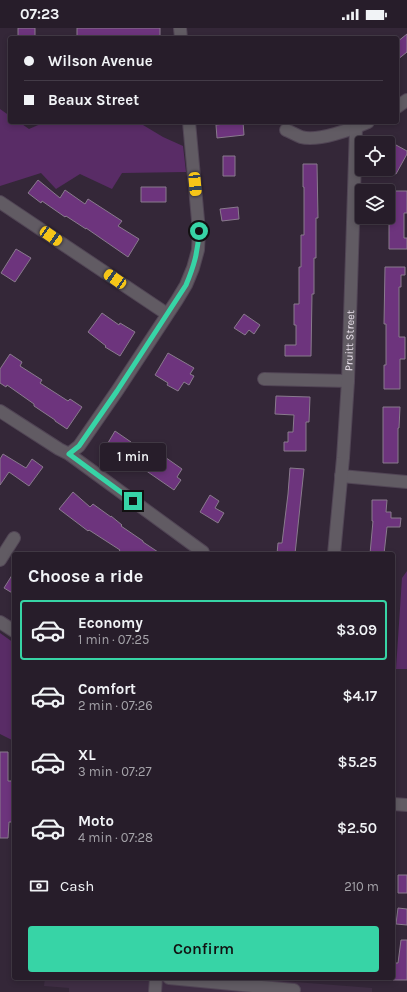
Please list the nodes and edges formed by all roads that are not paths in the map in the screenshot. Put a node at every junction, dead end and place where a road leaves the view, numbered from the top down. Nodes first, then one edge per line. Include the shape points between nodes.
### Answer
1 (189, 124) edge
2 (363, 124) edge
3 (356, 127) junction
4 (286, 130) dead end
5 (0, 202) edge
6 (167, 314) junction
7 (264, 378) dead end
8 (348, 380) junction
9 (0, 411) edge
10 (69, 454) junction
11 (341, 476) junction
12 (407, 482) edge
13 (14, 538) dead end
14 (203, 552) dead end
15 (334, 552) edge
16 (0, 560) edge
17 (0, 622) edge
18 (12, 630) edge
19 (395, 804) edge
20 (407, 805) edge
21 (156, 980) edge
22 (188, 980) edge
23 (296, 980) edge
24 (294, 991) edge
25 (155, 992) edge

1 - 6 street via 199,231 198,250 186,285
2 - 3 street
3 - 4 street via 316,138 305,138
3 - 8 street, Pruitt Street
5 - 6 street
6 - 10 street via 79,446
7 - 8 street
8 - 11 street, Pruitt Street
9 - 10 street
10 - 14 street
11 - 12 street
11 - 15 street, Pruitt Street
13 - 16 street
17 - 18 street
19 - 20 street
21 - 25 street
22 - 24 street
23 - 24 street

